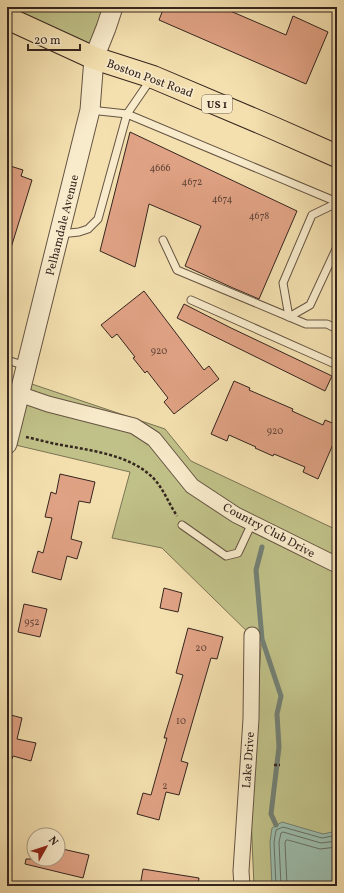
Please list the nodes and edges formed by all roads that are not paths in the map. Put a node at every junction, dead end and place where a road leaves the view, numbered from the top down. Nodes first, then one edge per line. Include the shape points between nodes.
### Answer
1 (113, 7) edge
2 (7, 18) edge
3 (94, 58) junction
4 (153, 77) junction
5 (90, 110) junction
6 (127, 114) junction
7 (337, 156) edge
8 (337, 203) edge
9 (60, 234) junction
10 (163, 240) dead end
11 (337, 246) edge
12 (191, 300) dead end
13 (289, 317) junction
14 (337, 329) edge
15 (7, 360) edge
16 (337, 365) edge
17 (26, 366) junction
18 (19, 394) junction
19 (8, 438) edge
20 (252, 523) junction
21 (182, 525) road end
22 (337, 565) edge
23 (252, 635) dead end
24 (242, 886) edge

1 - 3 street, Pelhamdale Avenue
2 - 3 main road, Boston Post Road / US 1
3 - 4 main road, Boston Post Road / US 1
3 - 5 street, Pelhamdale Avenue
4 - 6 lane
4 - 7 main road, Boston Post Road / US 1
5 - 6 lane
5 - 9 street, Pelhamdale Avenue
6 - 8 lane
6 - 9 lane via 98,219 88,229
8 - 13 lane via 312,215 283,283
9 - 17 street, Pelhamdale Avenue
10 - 13 lane via 177,270
11 - 13 lane via 310,305
12 - 16 lane
13 - 14 lane via 306,324 327,324
15 - 17 lane
17 - 18 street, Pelhamdale Avenue
18 - 19 street, Pelhamdale Avenue
18 - 20 street, Country Club Drive via 134,426 154,439 192,486
20 - 21 lane via 238,552 226,556
20 - 22 street, Country Club Drive
23 - 24 street, Lake Drive via 251,719

